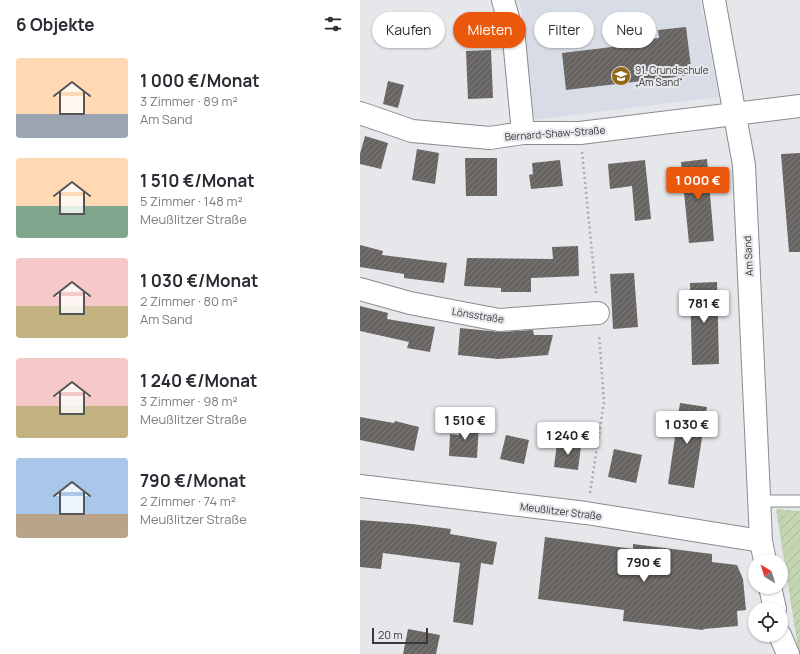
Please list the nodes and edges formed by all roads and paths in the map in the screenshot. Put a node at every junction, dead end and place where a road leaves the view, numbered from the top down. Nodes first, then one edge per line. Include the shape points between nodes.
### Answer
1 (503, 0) edge
2 (714, 0) edge
3 (800, 106) edge
4 (360, 113) edge
5 (735, 113) junction
6 (523, 133) junction
7 (360, 289) edge
8 (598, 313) dead end
9 (360, 486) edge
10 (759, 501) junction
11 (800, 501) edge
12 (763, 551) edge

1 - 6 street via 514,39
2 - 5 street, Am Sand
3 - 5 street, Bernard-Shaw-Straße
4 - 6 street, Bernard-Shaw-Straße via 412,131 490,138
5 - 6 street, Bernard-Shaw-Straße via 580,133
5 - 10 street, Am Sand via 744,166
7 - 8 street, Lönsstraße via 410,303 499,320
9 - 12 street, Meußlitzer Straße via 586,514
10 - 11 lane
10 - 12 street, Am Sand

